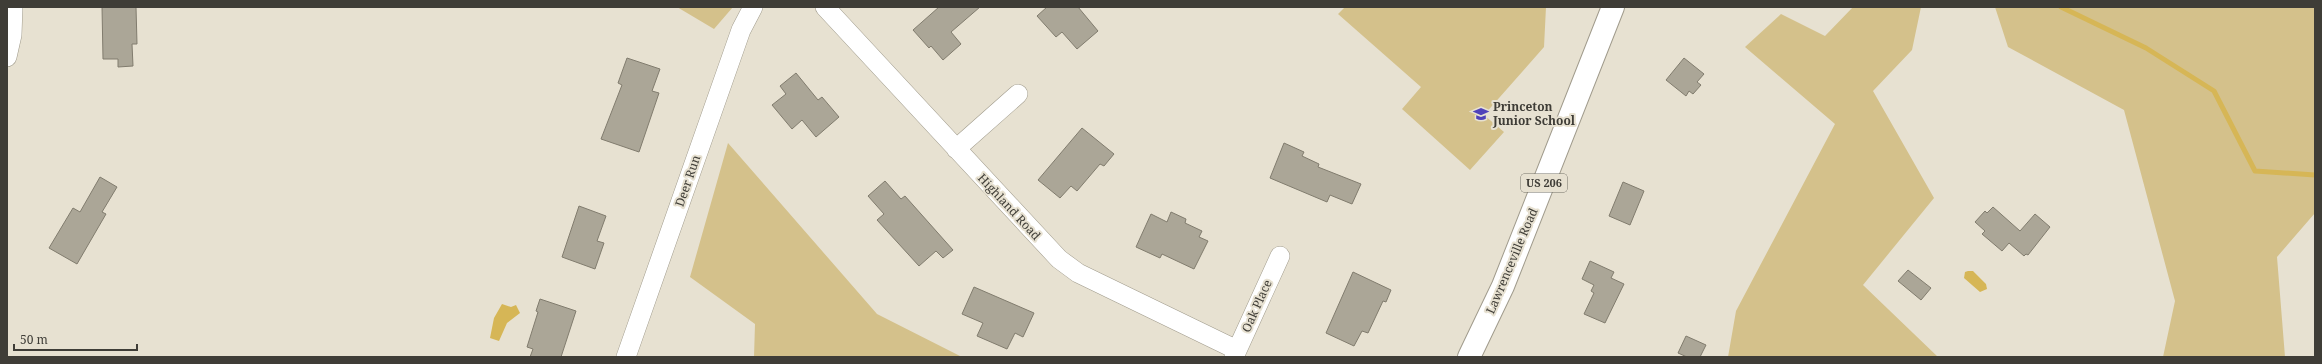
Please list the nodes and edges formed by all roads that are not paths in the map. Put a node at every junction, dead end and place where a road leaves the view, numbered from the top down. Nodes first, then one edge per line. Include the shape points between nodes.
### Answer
1 (12, 7) edge
2 (753, 7) edge
3 (825, 7) edge
4 (1613, 7) edge
5 (7, 57) edge
6 (1018, 94) dead end
7 (956, 149) junction
8 (1280, 256) dead end
9 (1236, 354) edge
10 (626, 357) edge
11 (1469, 357) edge

1 - 5 street via 12,35
2 - 10 street, Deer Run via 738,38
3 - 7 street, Highland Road
4 - 11 highway, Lawrenceville Road / US 206 via 1503,286
6 - 7 street
7 - 9 street, Highland Road via 1059,259 1078,273
8 - 9 street, Oak Place

